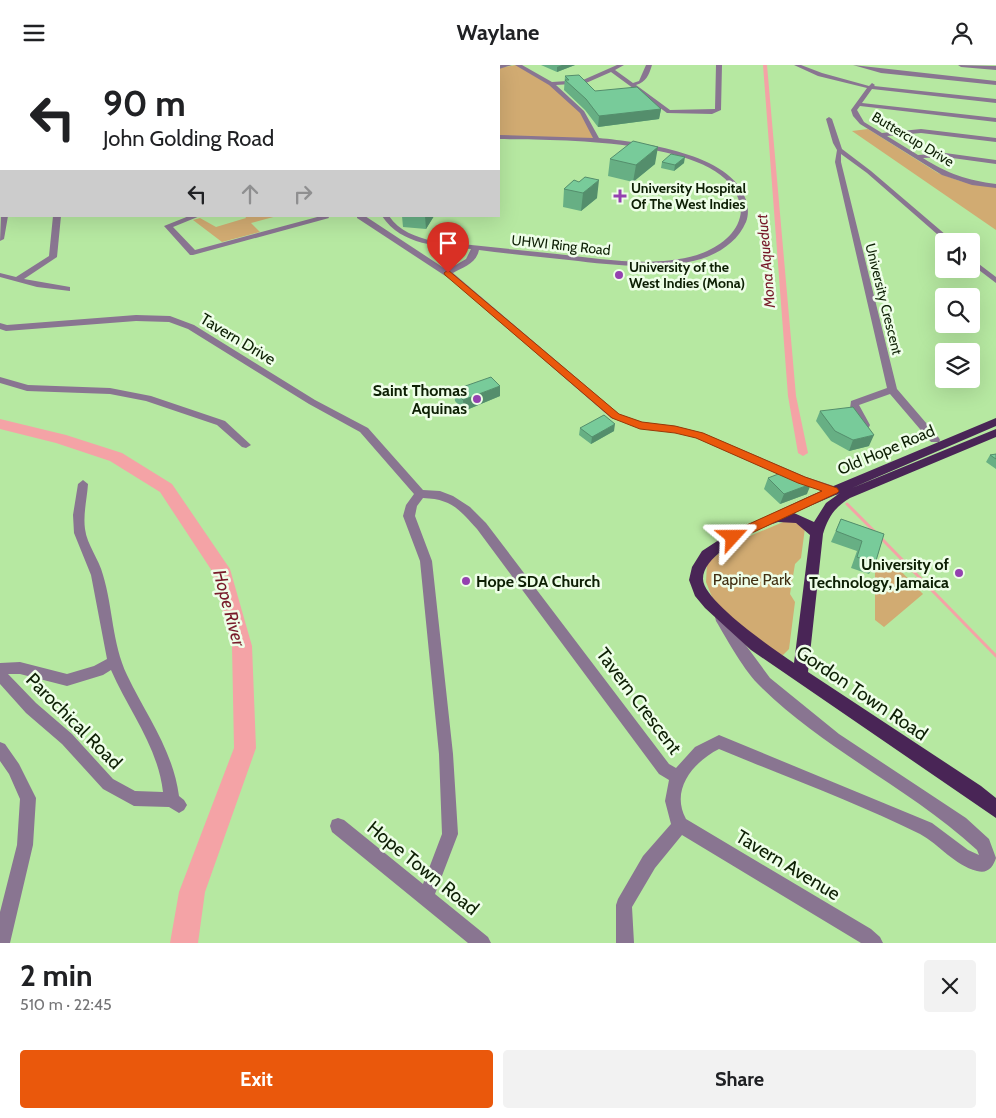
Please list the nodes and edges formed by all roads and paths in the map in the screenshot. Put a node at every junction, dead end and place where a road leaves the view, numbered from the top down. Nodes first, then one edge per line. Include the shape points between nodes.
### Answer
1 (518, 65) edge
2 (621, 65) edge
3 (649, 65) edge
4 (718, 65) edge
5 (797, 65) edge
6 (802, 65) edge
7 (856, 65) edge
8 (961, 65) edge
9 (996, 68) edge
10 (612, 70) junction
11 (996, 83) edge
12 (551, 84) junction
13 (632, 85) junction
14 (871, 86) junction
15 (996, 100) edge
16 (857, 104) junction
17 (829, 119) dead end
18 (996, 120) edge
19 (880, 135) junction
20 (500, 137) edge
21 (597, 140) junction
22 (996, 140) edge
23 (840, 150) junction
24 (916, 157) junction
25 (996, 162) edge
26 (996, 186) edge
27 (4, 217) edge
28 (57, 217) edge
29 (194, 217) edge
30 (325, 217) edge
31 (362, 217) edge
32 (386, 217) edge
33 (940, 233) edge
34 (0, 239) edge
35 (465, 248) junction
36 (475, 249) junction
37 (438, 267) junction
38 (980, 268) edge
39 (448, 273) junction
40 (0, 275) edge
41 (17, 280) junction
42 (996, 281) edge
43 (67, 289) dead end
44 (2, 329) edge
45 (0, 380) edge
46 (892, 390) junction
47 (996, 422) edge
48 (865, 425) edge
49 (996, 433) edge
50 (934, 441) dead end
51 (246, 445) dead end
52 (83, 484) dead end
53 (840, 493) junction
54 (420, 494) junction
55 (773, 517) junction
56 (817, 534) junction
57 (714, 609) junction
58 (114, 661) junction
59 (0, 669) edge
60 (0, 675) edge
61 (800, 675) junction
62 (0, 749) edge
63 (678, 777) junction
64 (996, 809) edge
65 (680, 825) junction
66 (338, 826) dead end
67 (426, 897) junction
68 (1, 943) edge
69 (482, 943) edge
70 (625, 943) edge
71 (874, 943) edge

1 - 12 street
2 - 10 street
3 - 13 street via 641,82
4 - 13 street via 717,111 669,112
5 - 14 street via 829,77
6 - 14 street
7 - 11 street via 904,74
8 - 9 street
10 - 12 street via 584,82
10 - 13 street
12 - 21 street via 582,112
14 - 15 street
14 - 16 street, Buttercup Drive
16 - 18 street
16 - 19 street, Buttercup Drive via 856,116
17 - 23 street, University Crescent
19 - 22 street via 921,131
19 - 24 street, Buttercup Drive
20 - 21 street, UHWI Ring Road
21 - 36 street, UHWI Ring Road via 680,155 704,163 726,176 739,189 745,209 737,232 714,250 674,262 606,263
23 - 33 street
23 - 46 street, University Crescent via 838,162
24 - 25 street via 945,155
24 - 26 street, Buttercup Drive via 944,175
27 - 34 street
28 - 41 street via 53,257
29 - 30 street via 168,226 193,253
31 - 37 street
32 - 35 street, UHWI Ring Road via 393,226 419,241
35 - 36 street, UHWI Ring Road
35 - 37 street via 463,259
36 - 39 street via 474,257
37 - 39 street
38 - 42 street
39 - 53 street via 615,416 640,425 699,435
40 - 41 street
41 - 43 street
44 - 54 street, Tavern Drive via 136,318 170,319 191,327 312,402 364,430
45 - 51 street via 27,387 110,391 148,398 221,423
46 - 48 street via 854,403
46 - 50 street, University Crescent
47 - 53 main road, Old Hope Road
49 - 53 main road, Old Hope Road
52 - 58 street via 78,518 80,535 92,559 100,588
53 - 55 main road, Old Hope Road
53 - 56 main road, Old Hope Road via 820,521
54 - 63 street, Tavern Crescent via 440,495 472,516 501,550 664,769
54 - 67 street via 409,515 426,561 446,754 450,834
55 - 56 main road via 798,518
55 - 57 main road, Old Hope Road via 733,537 707,555 696,580 700,592
56 - 61 main road
57 - 61 main road, Gordon Town Road via 756,646
57 - 63 street, Tavern Crescent via 765,682 834,739 960,825 983,845 988,857 984,864 977,864 936,834 720,742 693,757
58 - 59 street via 98,671 67,680 20,669
58 - 60 street, Parochical Road via 151,731 168,772 176,803 134,798 108,784 67,739
61 - 64 main road, Gordon Town Road via 976,792
62 - 68 street via 28,798 25,845
63 - 65 street via 672,797 673,813
65 - 70 street via 649,863 624,905
65 - 71 street, Tavern Avenue
66 - 67 street, Hope Town Road
67 - 69 street, Hope Town Road

